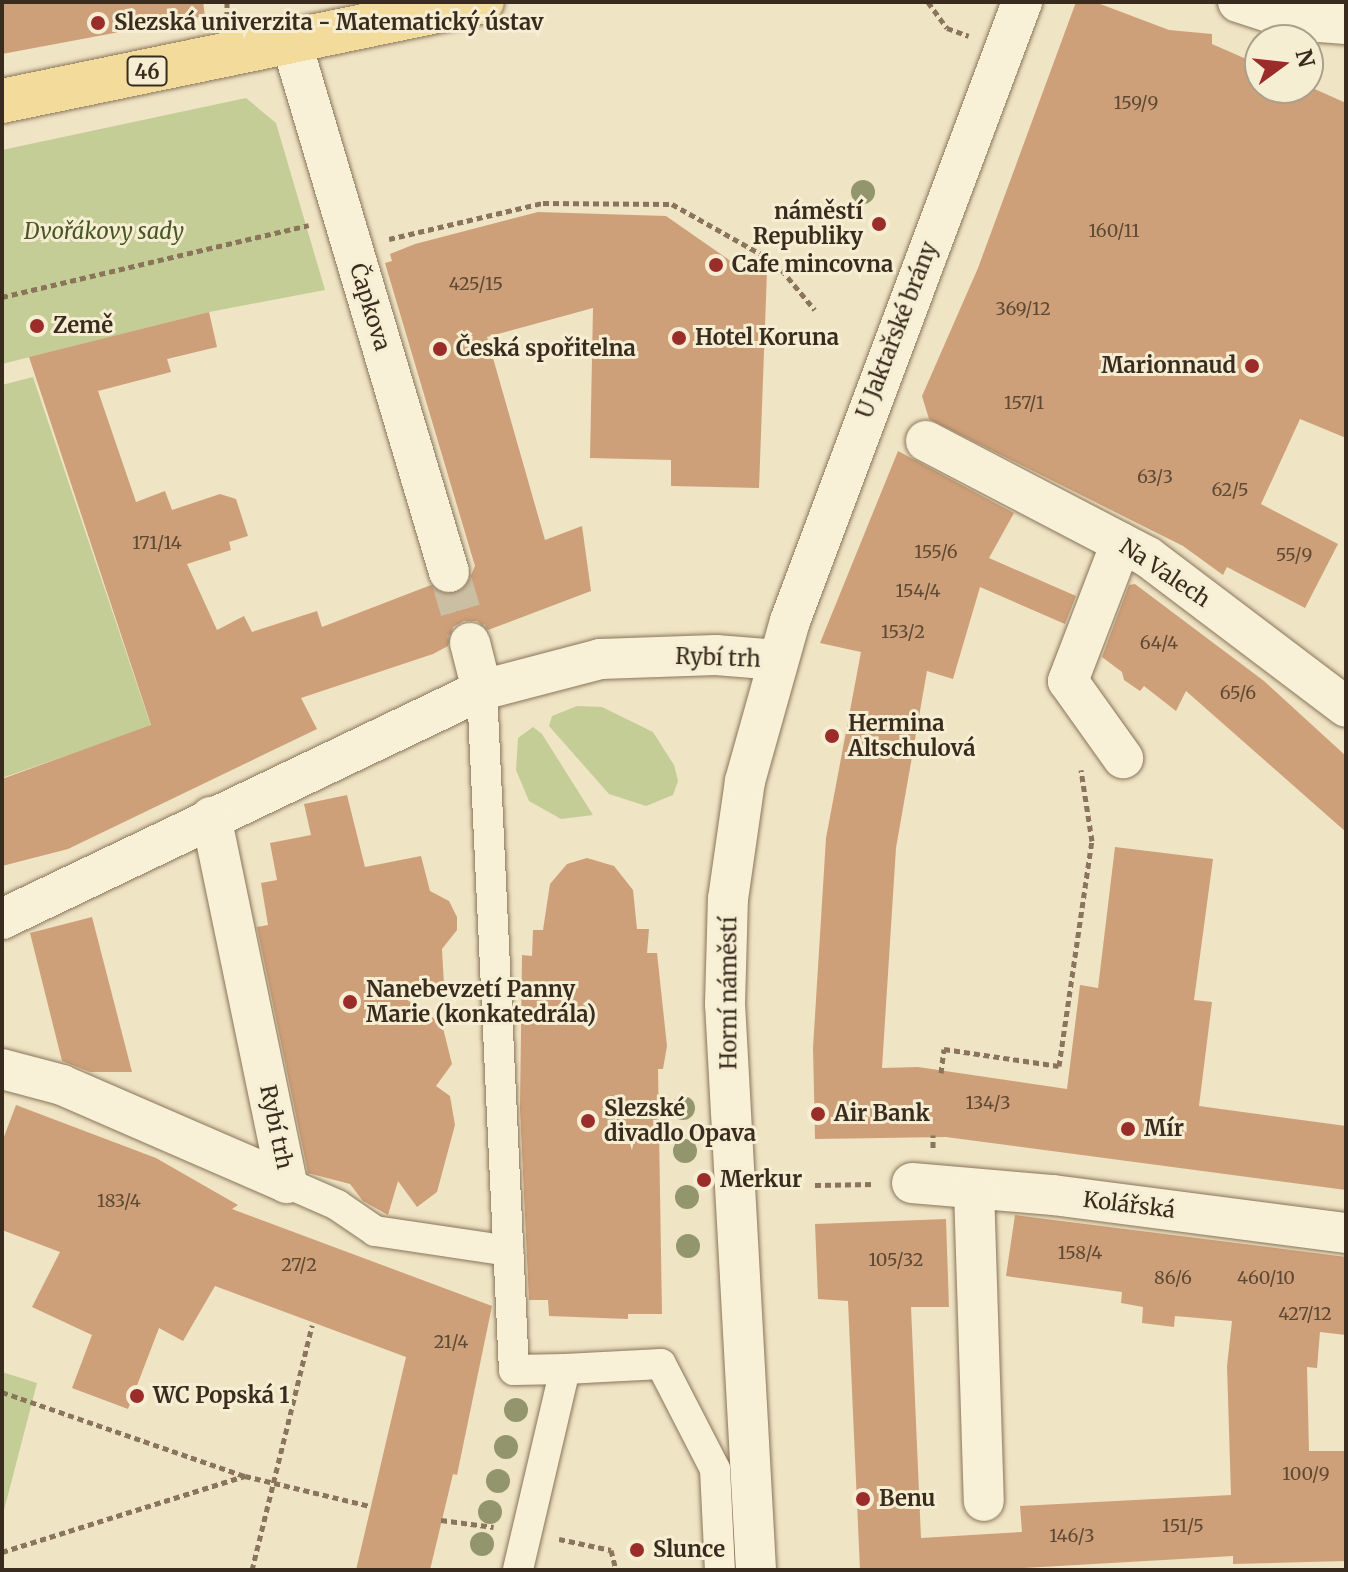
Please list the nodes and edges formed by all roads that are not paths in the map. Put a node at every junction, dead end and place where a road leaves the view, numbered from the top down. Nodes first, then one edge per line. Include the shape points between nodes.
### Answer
1 (482, 2) edge
2 (1022, 2) edge
3 (1238, 2) edge
4 (1346, 24) edge
5 (291, 41) junction
6 (2, 101) edge
7 (926, 441) dead end
8 (1121, 543) junction
9 (449, 572) tunnel mouth
10 (470, 643) tunnel mouth
11 (778, 660) junction
12 (482, 690) junction
13 (1346, 707) edge
14 (1123, 758) dead end
15 (211, 817) junction
16 (2, 919) edge
17 (2, 1069) edge
18 (287, 1183) junction
19 (912, 1183) road end
20 (974, 1189) junction
21 (1346, 1233) edge
22 (509, 1251) junction
23 (565, 1369) junction
24 (984, 1501) dead end
25 (518, 1570) edge
26 (720, 1570) edge
27 (756, 1570) edge

1 - 5 main road, 46
2 - 11 street, U Jaktařské brány via 865,410
3 - 4 street via 1293,20
5 - 6 main road, 46
5 - 9 street, Čapkova
7 - 8 street, Na Valech
8 - 13 street, Na Valech via 1148,557
8 - 14 street via 1068,681
10 - 12 street
11 - 12 street, Rybí trh via 716,655 600,659
11 - 27 street, Horní náměstí via 745,781 728,899 725,1004
12 - 15 street, Rybí trh
12 - 22 street
15 - 16 street, Rybí trh
15 - 18 street, Rybí trh
17 - 18 street, Rybí trh via 62,1085
18 - 22 street via 375,1231
19 - 20 street, Kolářská
20 - 21 street, Kolářská
20 - 24 street
22 - 23 street via 514,1370
23 - 25 street
23 - 26 street via 661,1364 715,1469

